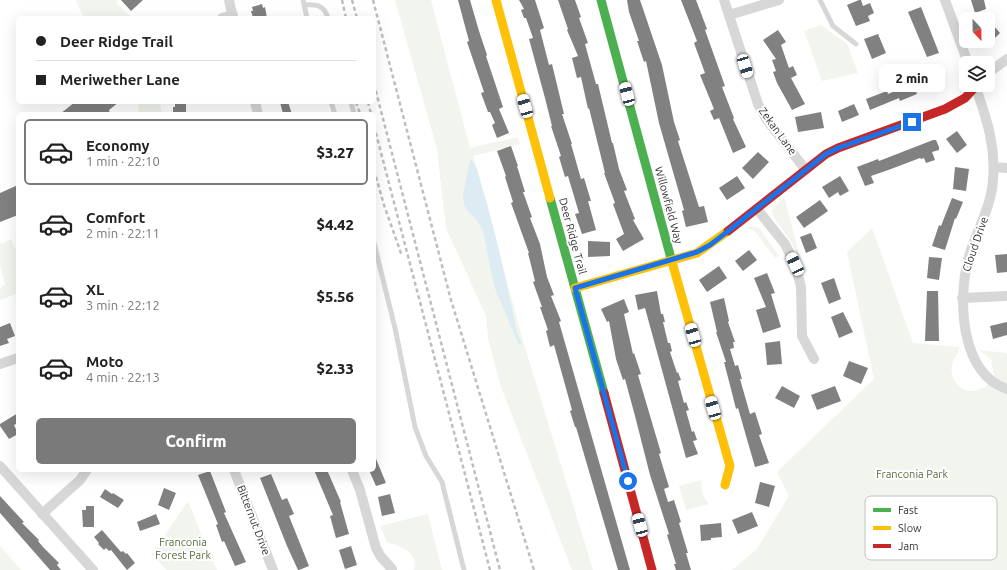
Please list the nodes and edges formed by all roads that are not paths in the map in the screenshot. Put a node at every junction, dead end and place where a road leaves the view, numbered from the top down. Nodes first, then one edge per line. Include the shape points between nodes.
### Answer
1 (229, 0) edge
2 (496, 0) edge
3 (601, 0) edge
4 (724, 0) edge
5 (779, 0) edge
6 (820, 0) edge
7 (945, 0) edge
8 (304, 3) edge
9 (729, 15) junction
10 (233, 16) edge
11 (307, 16) edge
12 (327, 16) edge
13 (856, 44) dead end
14 (965, 56) edge
15 (1007, 59) edge
16 (995, 68) edge
17 (970, 92) edge
18 (978, 92) edge
19 (994, 167) junction
20 (1007, 168) edge
21 (805, 169) junction
22 (757, 209) junction
23 (376, 252) edge
24 (672, 260) junction
25 (575, 288) junction
26 (1007, 296) edge
27 (962, 298) junction
28 (16, 359) edge
29 (814, 359) dead end
30 (0, 364) edge
31 (1007, 389) edge
32 (0, 466) edge
33 (86, 472) edge
34 (235, 472) edge
35 (353, 472) edge
36 (726, 485) dead end
37 (42, 514) junction
38 (93, 570) edge
39 (273, 570) edge
40 (392, 570) edge
41 (464, 570) edge
42 (652, 570) edge

1 - 10 street
2 - 25 street, Deer Ridge Trail
3 - 24 street, Willowfield Way
4 - 9 street, Zekan Lane
5 - 9 street
6 - 13 lane via 833,26
7 - 14 street
8 - 11 lane
8 - 12 lane via 320,5
9 - 21 street, Zekan Lane via 758,104 767,120
15 - 16 street
17 - 21 street via 945,109 838,148
18 - 19 street, Cloud Drive via 990,130
19 - 20 street
19 - 27 street, Cloud Drive via 990,198 964,275
21 - 22 street
22 - 24 street via 710,245
22 - 29 street via 785,244 795,264 801,286 802,336
23 - 41 lane via 395,328 415,427 426,456 442,482
24 - 25 street
24 - 36 street, Willowfield Way via 730,466
25 - 42 street, Deer Ridge Trail
26 - 27 street
27 - 31 street, Cloud Drive via 967,339 978,367 996,384
28 - 30 street
32 - 37 street
33 - 37 street
34 - 39 street, Bitternut Drive
35 - 40 street via 376,548
37 - 38 street

